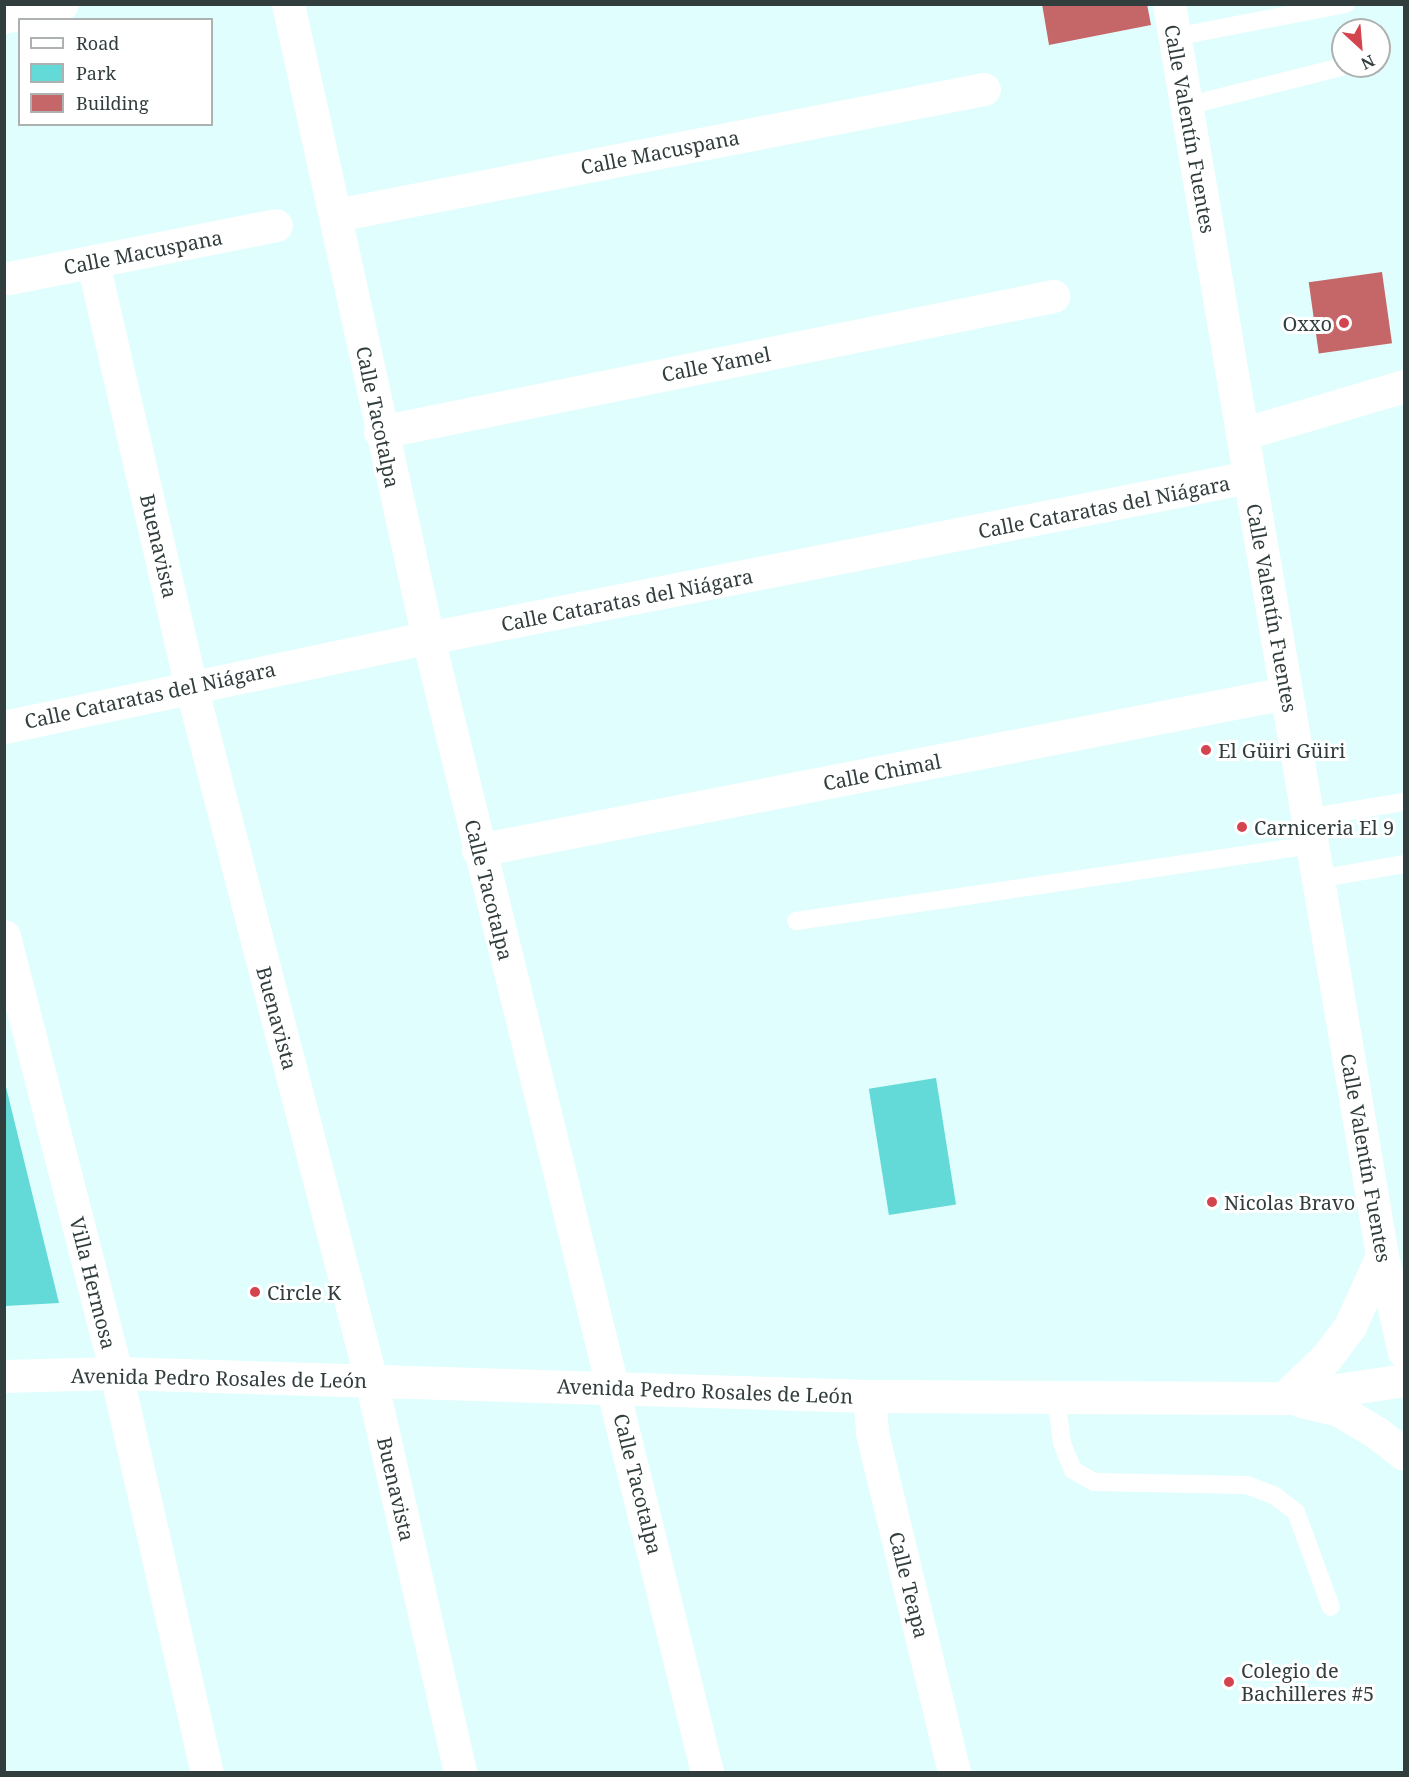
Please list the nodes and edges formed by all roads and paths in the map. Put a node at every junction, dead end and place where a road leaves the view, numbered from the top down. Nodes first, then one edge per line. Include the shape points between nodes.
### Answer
1 (62, 4) edge
2 (288, 4) edge
3 (1169, 4) edge
4 (1346, 4) edge
5 (4, 17) edge
6 (1174, 37) junction
7 (1331, 70) edge
8 (984, 89) dead end
9 (1186, 106) junction
10 (336, 215) junction
11 (276, 225) dead end
12 (93, 263) junction
13 (9, 278) dead end
14 (1053, 296) dead end
15 (1404, 386) edge
16 (380, 432) junction
17 (1242, 434) junction
18 (1250, 477) junction
19 (428, 638) junction
20 (190, 686) junction
21 (1286, 693) junction
22 (4, 727) edge
23 (1404, 802) edge
24 (1310, 832) junction
25 (478, 850) junction
26 (1404, 864) edge
27 (1318, 879) junction
28 (796, 921) dead end
29 (4, 936) edge
30 (1393, 1282) edge
31 (1404, 1352) edge
32 (116, 1373) junction
33 (4, 1376) edge
34 (371, 1380) junction
35 (1404, 1380) edge
36 (614, 1387) junction
37 (869, 1396) junction
38 (1056, 1397) junction
39 (1284, 1398) junction
40 (1404, 1454) edge
41 (1331, 1607) dead end
42 (207, 1773) edge
43 (460, 1773) edge
44 (707, 1773) edge
45 (954, 1773) edge

1 - 5 street
2 - 10 street, Calle Tacotalpa
3 - 6 street, Calle Valentín Fuentes
4 - 6 lane
6 - 9 street, Calle Valentín Fuentes
7 - 9 lane
8 - 10 street, Calle Macuspana
9 - 17 street, Calle Valentín Fuentes
10 - 16 street, Calle Tacotalpa
11 - 12 street, Calle Macuspana
12 - 13 street, Calle Macuspana
12 - 20 street, Buenavista
14 - 16 street, Calle Yamel
15 - 17 street
16 - 19 street, Calle Tacotalpa
17 - 18 street, Calle Valentín Fuentes
18 - 19 street, Calle Cataratas del Niágara
18 - 21 street, Calle Valentín Fuentes
19 - 20 street, Calle Cataratas del Niágara
19 - 25 street, Calle Tacotalpa
20 - 22 street, Calle Cataratas del Niágara
20 - 34 street, Buenavista
21 - 24 street, Calle Valentín Fuentes
21 - 25 street, Calle Chimal
23 - 24 lane
24 - 27 street, Calle Valentín Fuentes
24 - 28 lane
25 - 36 street, Calle Tacotalpa
26 - 27 lane
27 - 30 street, Calle Valentín Fuentes
29 - 32 street, Villa Hermosa
30 - 31 street, Calle Valentín Fuentes
30 - 39 street via 1350,1326 1326,1358
32 - 33 street, Avenida Pedro Rosales de León
32 - 34 street, Avenida Pedro Rosales de León
32 - 42 street, Villa Hermosa
34 - 36 street, Avenida Pedro Rosales de León
34 - 43 street, Buenavista
35 - 39 street, Avenida Pedro Rosales de León
36 - 37 street, Avenida Pedro Rosales de León
36 - 44 street, Calle Tacotalpa
37 - 38 street, Avenida Pedro Rosales de León
37 - 45 street, Calle Teapa via 872,1433
38 - 39 street, Avenida Pedro Rosales de León
38 - 41 lane via 1062,1443 1073,1470 1094,1482 1247,1485 1275,1496 1296,1512
39 - 40 street via 1337,1409 1377,1432

